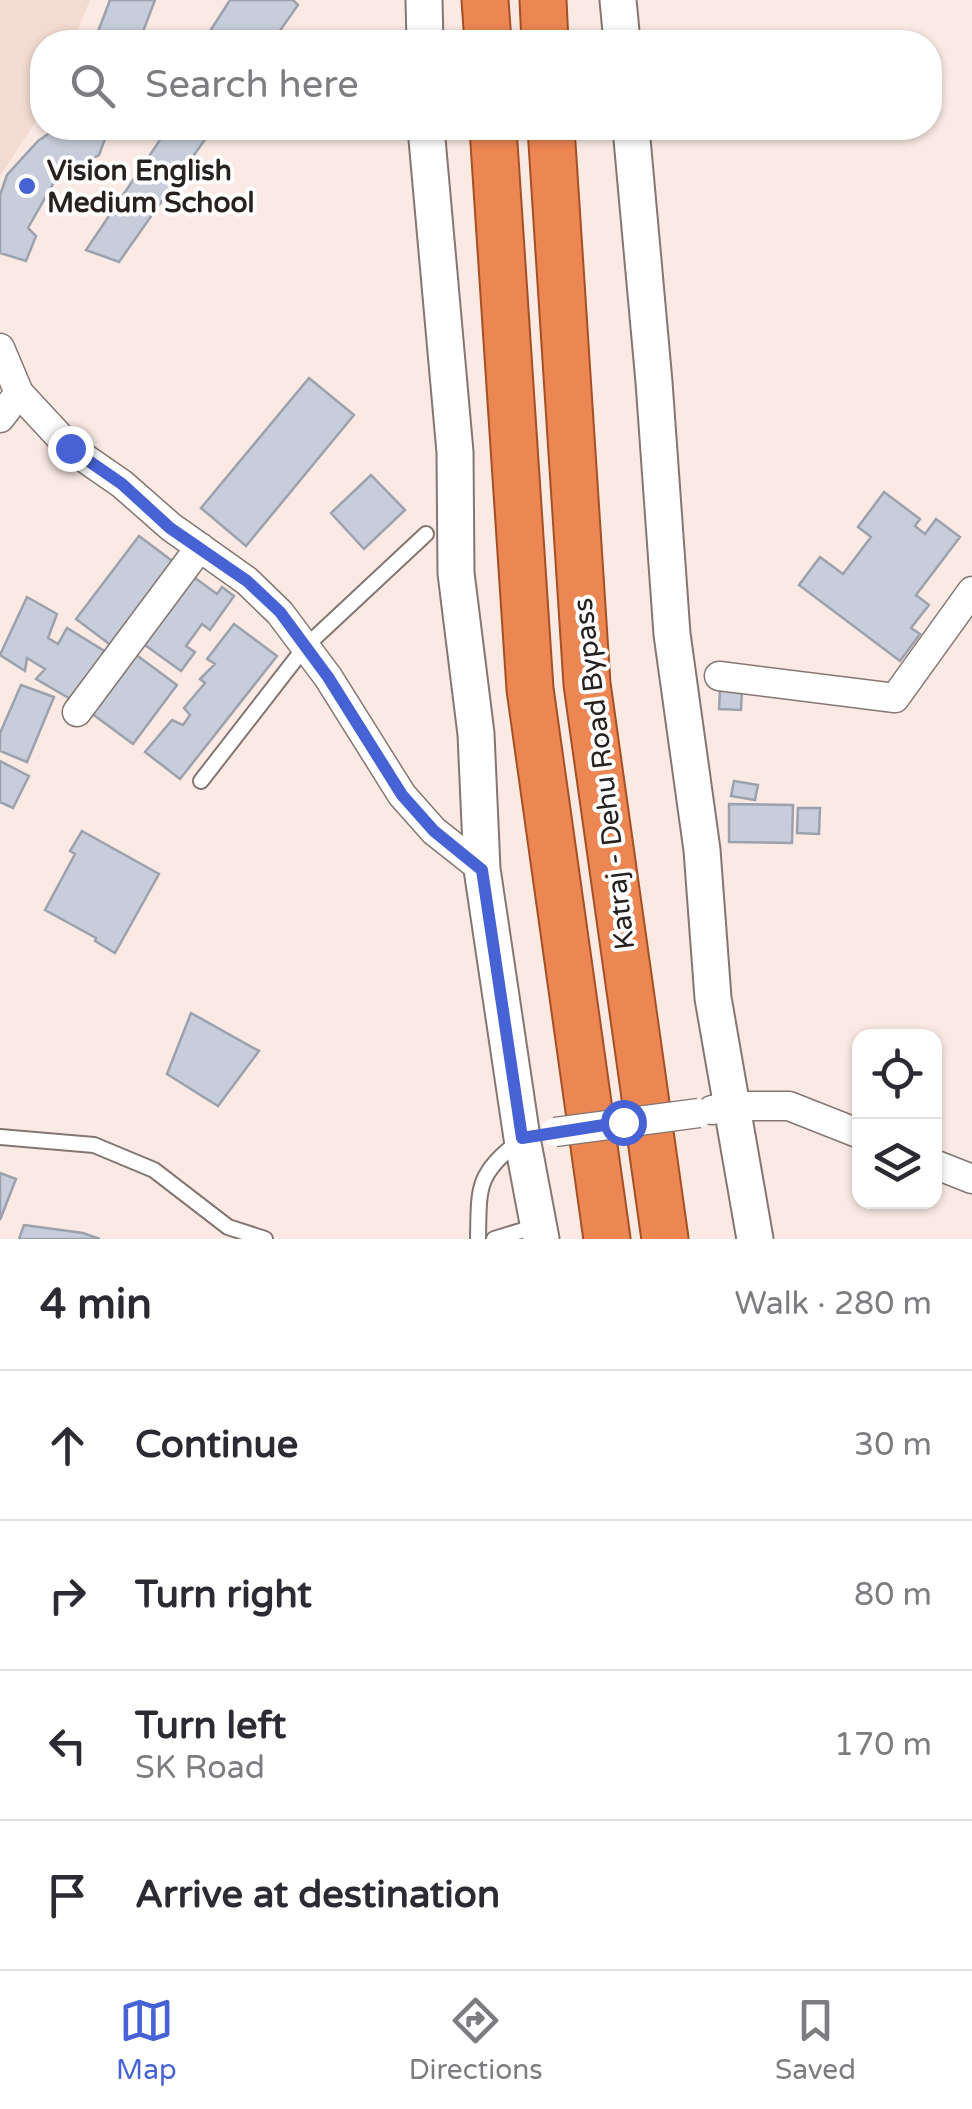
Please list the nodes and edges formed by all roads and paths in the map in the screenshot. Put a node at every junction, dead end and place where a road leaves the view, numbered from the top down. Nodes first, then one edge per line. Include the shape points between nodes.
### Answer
1 (424, 0) edge
2 (485, 0) edge
3 (543, 0) edge
4 (618, 0) edge
5 (424, 30) edge
6 (487, 30) edge
7 (545, 30) edge
8 (621, 30) edge
9 (427, 140) edge
10 (494, 140) edge
11 (552, 140) edge
12 (631, 140) edge
13 (0, 348) edge
14 (19, 393) junction
15 (0, 418) edge
16 (426, 534) dead end
17 (200, 548) junction
18 (972, 590) edge
19 (305, 647) junction
20 (719, 676) dead end
21 (77, 712) dead end
22 (201, 781) dead end
23 (482, 870) junction
24 (715, 1109) junction
25 (852, 1131) edge
26 (539, 1135) junction
27 (0, 1137) edge
28 (942, 1167) edge
29 (972, 1179) edge
30 (540, 1232) edge
31 (265, 1239) edge
32 (478, 1239) edge
33 (494, 1239) edge
34 (607, 1239) edge
35 (665, 1239) edge
36 (755, 1239) edge

1 - 5 street
2 - 6 highway
3 - 7 highway
4 - 8 street
9 - 23 street
10 - 34 highway, Katraj - Dehu Road Bypass via 530,690
11 - 35 highway, Katraj - Dehu Road Bypass via 587,684
12 - 24 street via 672,634 702,850
13 - 14 street
14 - 15 street
14 - 17 street via 70,448
16 - 19 lane
17 - 19 street via 280,612
17 - 21 street
18 - 20 street via 896,698
19 - 22 lane
19 - 23 street via 402,795
23 - 26 street
24 - 25 street via 789,1106
24 - 26 street, bridge
24 - 36 street
26 - 30 street
26 - 32 lane via 500,1156 480,1180
27 - 31 lane via 94,1144 154,1170 228,1227
28 - 29 street
30 - 33 lane

